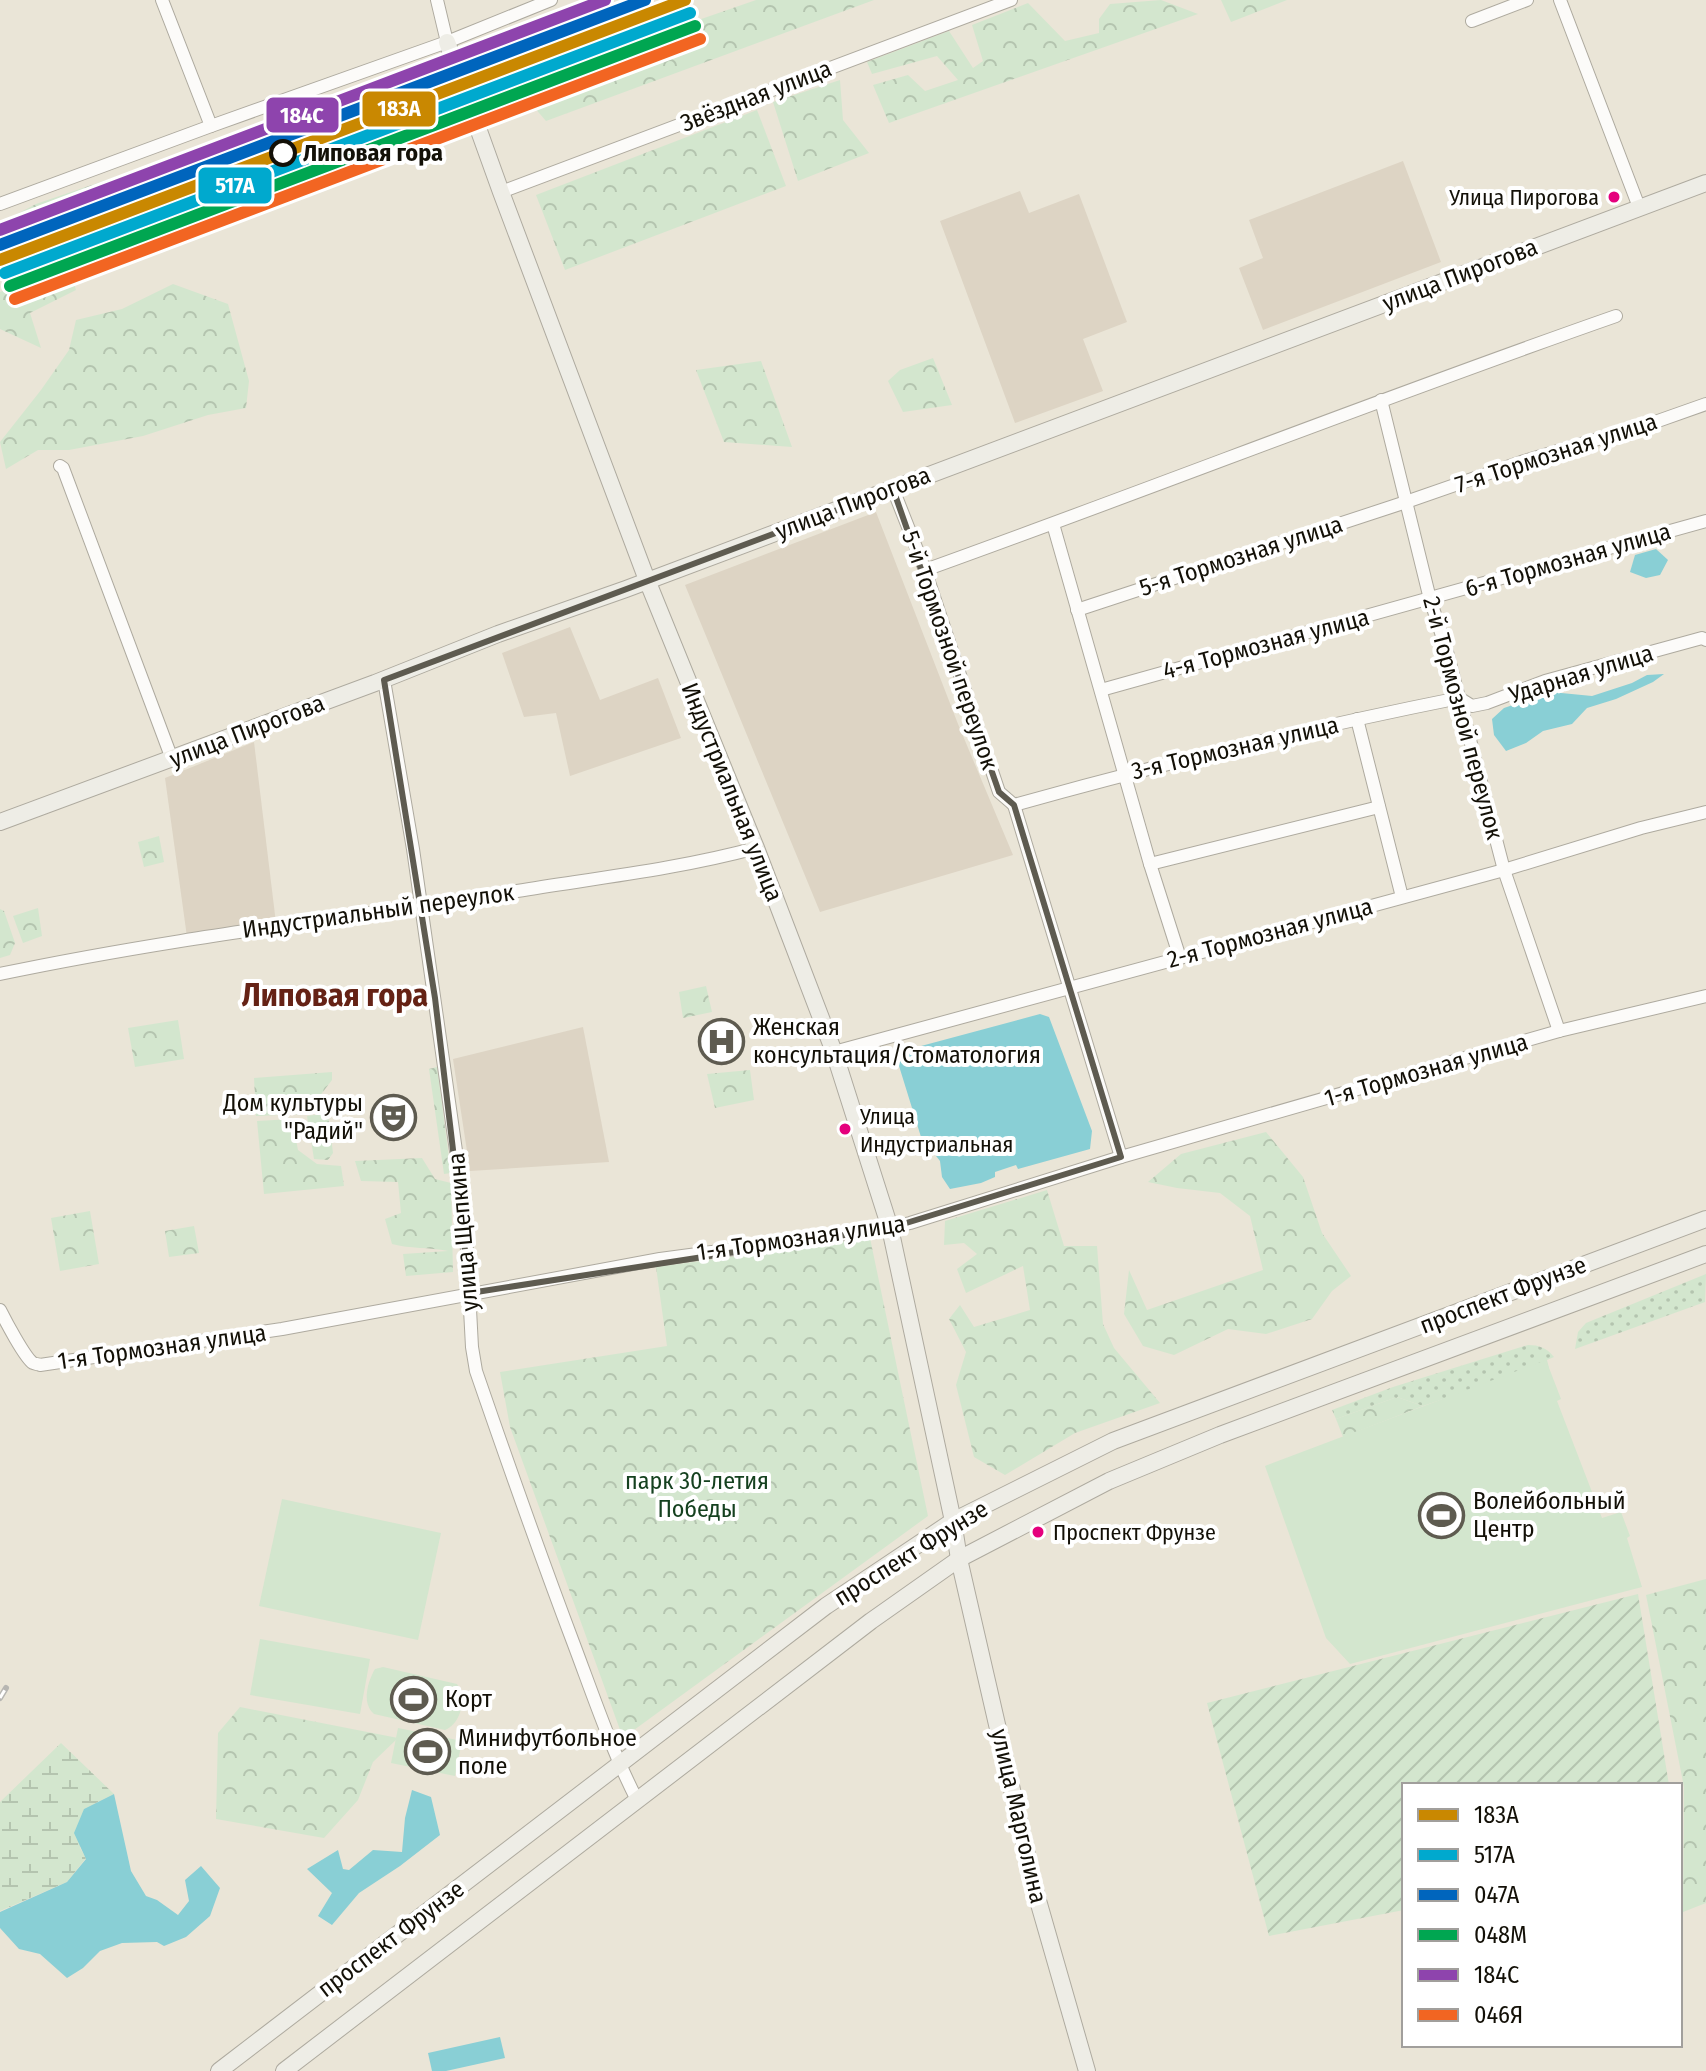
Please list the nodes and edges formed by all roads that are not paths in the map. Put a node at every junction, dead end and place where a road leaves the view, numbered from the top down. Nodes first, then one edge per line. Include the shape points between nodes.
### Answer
1 (162, 0) edge
2 (437, 0) edge
3 (551, 0) edge
4 (1011, 0) edge
5 (1527, 0) edge
6 (1560, 0) edge
7 (1472, 21) dead end
8 (447, 42) junction
9 (211, 126) junction
10 (1706, 183) edge
11 (501, 192) junction
12 (0, 204) edge
13 (1639, 207) junction
14 (1616, 316) dead end
15 (1381, 400) junction
16 (1706, 404) edge
17 (60, 466) dead end
18 (893, 489) junction
19 (1406, 502) junction
20 (1706, 521) edge
21 (1053, 524) junction
22 (925, 570) junction
23 (647, 580) junction
24 (1430, 599) junction
25 (1077, 610) junction
26 (1706, 640) edge
27 (384, 680) junction
28 (1101, 690) junction
29 (1459, 698) junction
30 (1357, 719) junction
31 (172, 759) junction
32 (1124, 774) junction
33 (1014, 805) junction
34 (1379, 807) junction
35 (1706, 812) edge
36 (0, 822) edge
37 (756, 848) junction
38 (1150, 864) junction
39 (1504, 870) junction
40 (1402, 897) junction
41 (421, 906) junction
42 (1180, 958) junction
43 (0, 974) edge
44 (1070, 989) junction
45 (1706, 996) edge
46 (1559, 1031) junction
47 (834, 1052) junction
48 (1121, 1157) junction
49 (1706, 1219) edge
50 (890, 1228) junction
51 (1706, 1254) edge
52 (470, 1293) junction
53 (0, 1310) edge
54 (953, 1521) junction
55 (959, 1559) junction
56 (619, 1765) junction
57 (637, 1800) junction
58 (219, 2071) edge
59 (284, 2071) edge
60 (1087, 2071) edge

1 - 9 street
2 - 8 street
3 - 8 street
4 - 11 street, Звёздная улица
5 - 7 street
6 - 13 street
8 - 9 street
8 - 11 street, Индустриальная улица
9 - 12 street
10 - 13 street, улица Пирогова
11 - 23 street, Индустриальная улица
13 - 18 street, улица Пирогова
14 - 15 street
15 - 19 street, 2-й Тормозной переулок
15 - 21 street
16 - 19 street, 7-я Тормозная улица
17 - 31 street
18 - 22 street, 5-й Тормозной переулок
18 - 23 street, улица Пирогова
19 - 24 street, 2-й Тормозной переулок
19 - 25 street, 5-я Тормозная улица
20 - 24 street, 6-я Тормозная улица
21 - 22 street
21 - 25 street
22 - 33 street, 5-й Тормозной переулок via 999,792
23 - 27 street, улица Пирогова
23 - 37 street, Индустриальная улица
24 - 28 street, 4-я Тормозная улица
24 - 29 street, 2-й Тормозной переулок
25 - 28 street
26 - 29 street, Ударная улица via 1545,681 1487,703 1472,706
27 - 31 street, улица Пирогова
27 - 41 street, улица Щепкина
28 - 32 street
29 - 30 street, 3-я Тормозная улица
29 - 39 street, 2-й Тормозной переулок
30 - 32 street, 3-я Тормозная улица
30 - 34 street
31 - 36 street, улица Пирогова
32 - 33 street, 3-я Тормозная улица
32 - 38 street
33 - 44 street, 5-й Тормозной переулок
34 - 38 street
34 - 40 street
35 - 39 street, 2-я Тормозная улица
37 - 41 street, Индустриальный переулок via 636,873
37 - 47 street, Индустриальная улица
38 - 42 street
39 - 40 street, 2-я Тормозная улица
39 - 46 street, 2-й Тормозной переулок
40 - 42 street, 2-я Тормозная улица
41 - 43 street, Индустриальный переулок via 243,930
41 - 52 street, улица Щепкина via 465,1214
42 - 44 street, 2-я Тормозная улица
44 - 47 street, 2-я Тормозная улица
44 - 48 street, 5-й Тормозной переулок
45 - 46 street, 1-я Тормозная улица
46 - 48 street, 1-я Тормозная улица
47 - 50 street, Индустриальная улица
48 - 50 street, 1-я Тормозная улица
49 - 54 street, проспект Фрунзе via 1113,1441
50 - 52 street, 1-я Тормозная улица via 660,1259
50 - 54 street, Индустриальная улица
51 - 55 street, проспект Фрунзе via 1192,1446 1109,1481
52 - 53 street, 1-я Тормозная улица via 282,1329 40,1365 29,1359
52 - 56 street, улица Щепкина via 476,1371
54 - 55 street, Индустриальная улица
54 - 56 street, проспект Фрунзе via 826,1606
55 - 57 street, проспект Фрунзе
55 - 60 street, улица Марголина via 1035,1890
56 - 57 street, улица Щепкина
56 - 58 street, проспект Фрунзе
57 - 59 street, проспект Фрунзе

